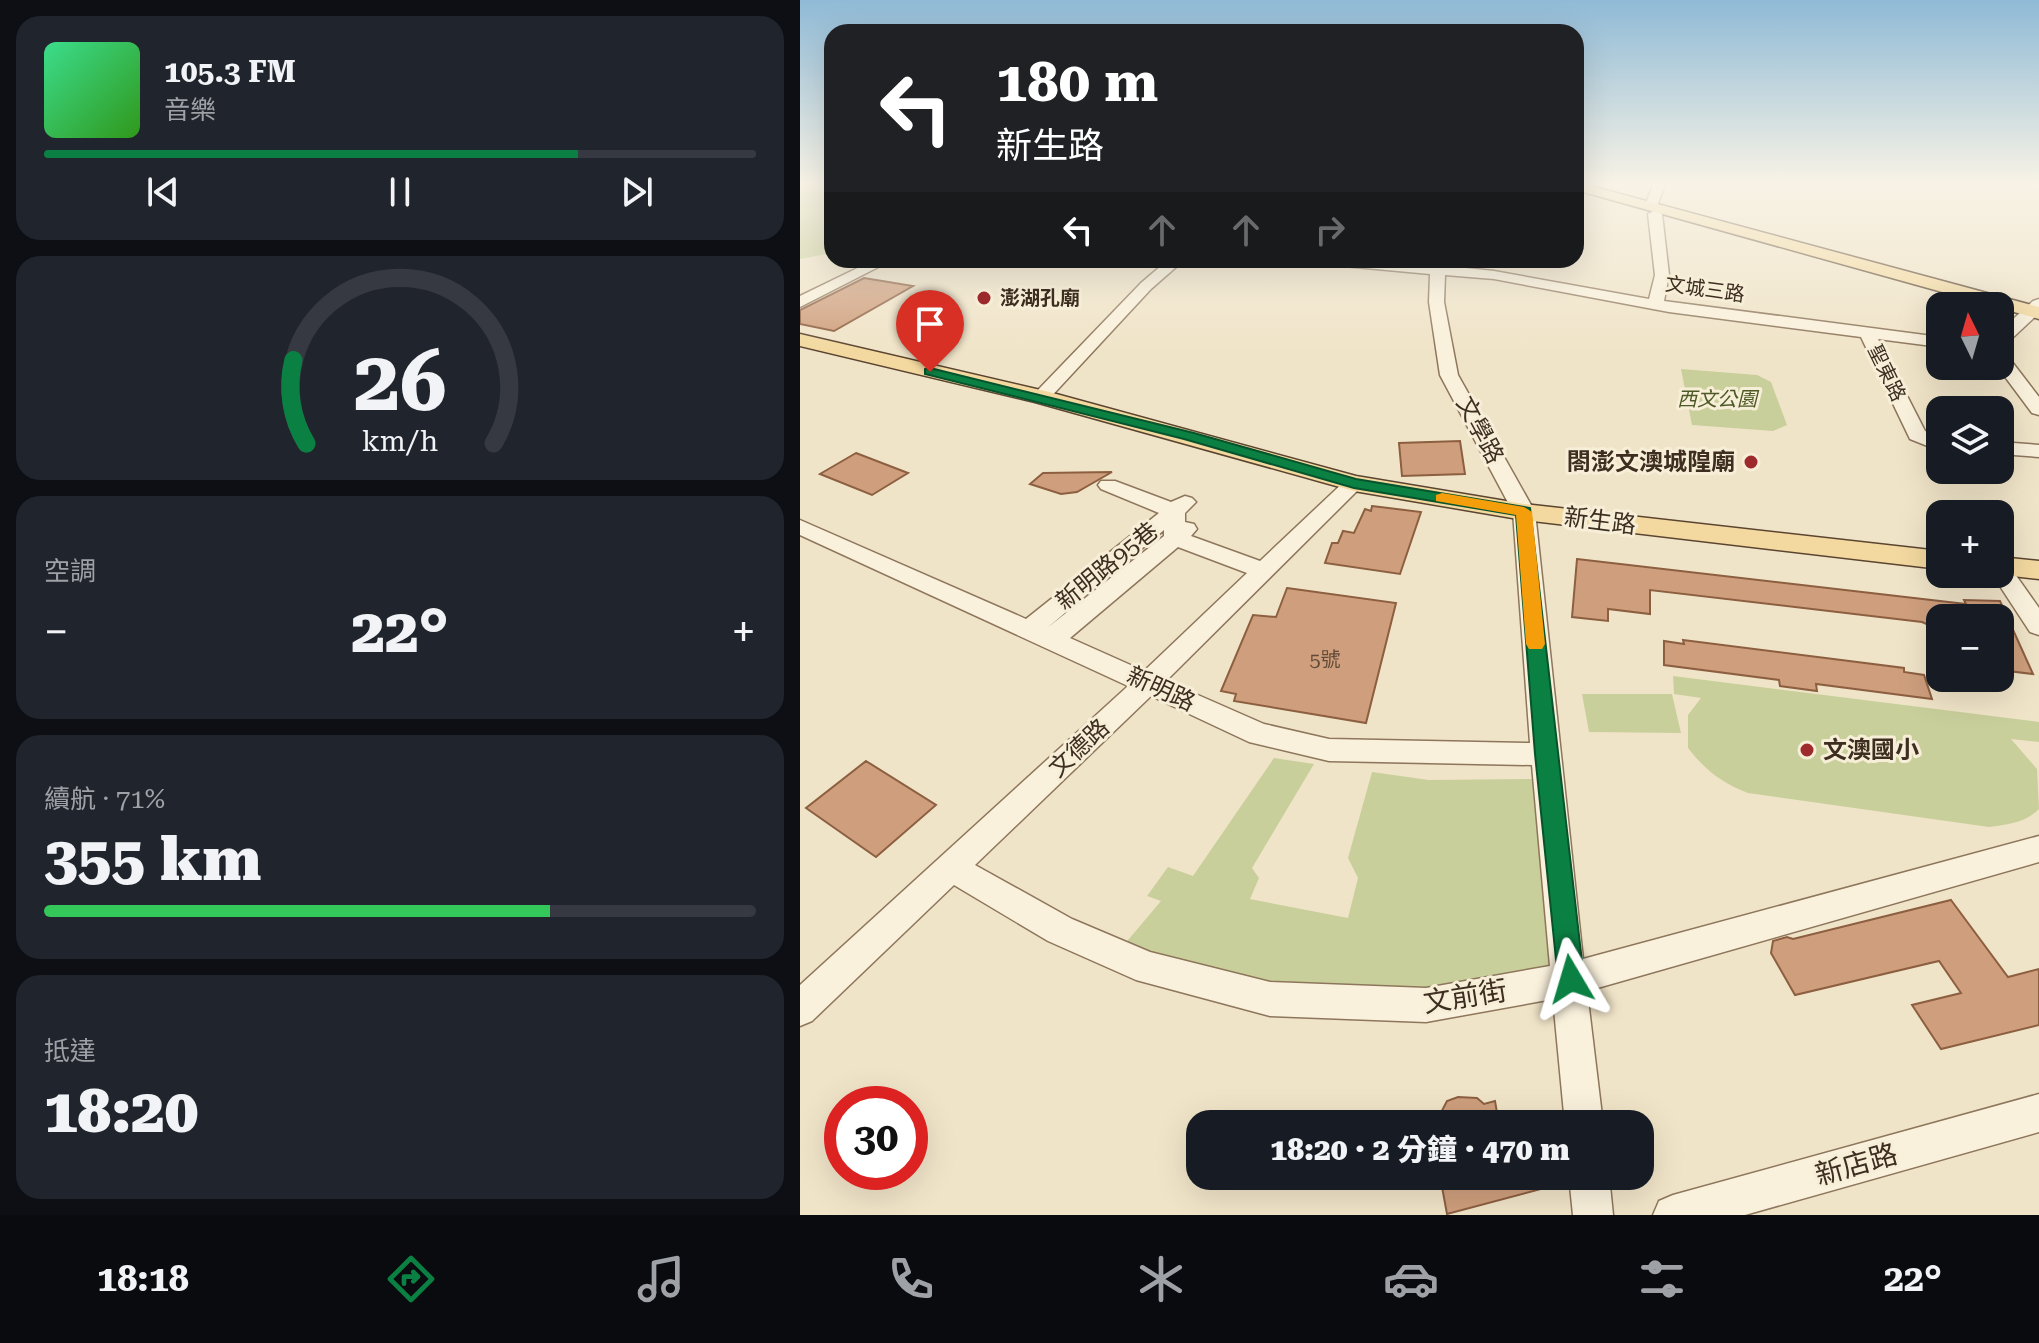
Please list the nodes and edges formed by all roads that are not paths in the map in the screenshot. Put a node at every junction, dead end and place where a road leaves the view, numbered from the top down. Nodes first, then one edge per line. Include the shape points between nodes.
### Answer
1 (1657, 239) edge
2 (1764, 239) edge
3 (869, 268) edge
4 (1167, 268) edge
5 (1440, 268) edge
6 (1456, 268) edge
7 (800, 302) edge
8 (1656, 304) junction
9 (2036, 309) edge
10 (2014, 328) edge
11 (1867, 333) junction
12 (800, 340) edge
13 (1926, 340) edge
14 (2014, 376) edge
15 (1041, 397) junction
16 (2039, 409) edge
17 (1926, 439) edge
18 (2014, 449) edge
19 (2039, 451) edge
20 (1115, 482) dead end
21 (1354, 483) junction
22 (1524, 512) junction
23 (1181, 519) junction
24 (800, 527) edge
25 (1926, 558) edge
26 (1270, 565) junction
27 (2014, 569) edge
28 (2039, 570) edge
29 (2013, 588) edge
30 (2039, 626) edge
31 (1029, 630) junction
32 (1052, 640) junction
33 (1148, 683) junction
34 (1545, 754) junction
35 (2039, 849) edge
36 (950, 867) junction
37 (1571, 979) junction
38 (800, 1009) edge
39 (1583, 1110) edge
40 (2039, 1113) edge
41 (1590, 1190) edge
42 (1593, 1215) edge
43 (1673, 1215) edge

1 - 8 street via 1662,275
2 - 9 main road
3 - 7 street
4 - 15 street
5 - 22 street, 文學路 via 1438,318 1449,375
6 - 8 street, 文城三路
8 - 11 street, 文城三路
9 - 10 street
11 - 13 street, 文城三路
11 - 17 street, 聖東路 via 1917,435
12 - 15 main road, 新生路
14 - 16 street
15 - 21 main road, 新生路
18 - 19 street
20 - 23 street
21 - 22 main road, 新生路
21 - 26 street, 文德路
22 - 25 main road, 新生路
22 - 34 street, 文學路
23 - 26 street
23 - 31 street, 新明路95巷
23 - 32 street
24 - 31 street, 新明路
26 - 33 street, 文德路
27 - 28 main road
29 - 30 street
31 - 32 street, 新明路
32 - 33 street, 新明路
33 - 34 street, 新明路 via 1259,734 1329,750
33 - 36 street, 文德路
34 - 37 street, 文學路
35 - 37 street, 文前街
36 - 37 street, 文前街 via 1060,930 1148,968 1270,999 1426,1005
36 - 38 street, 文德路
37 - 39 street, 文學路
40 - 43 street, 新店路
41 - 42 street

